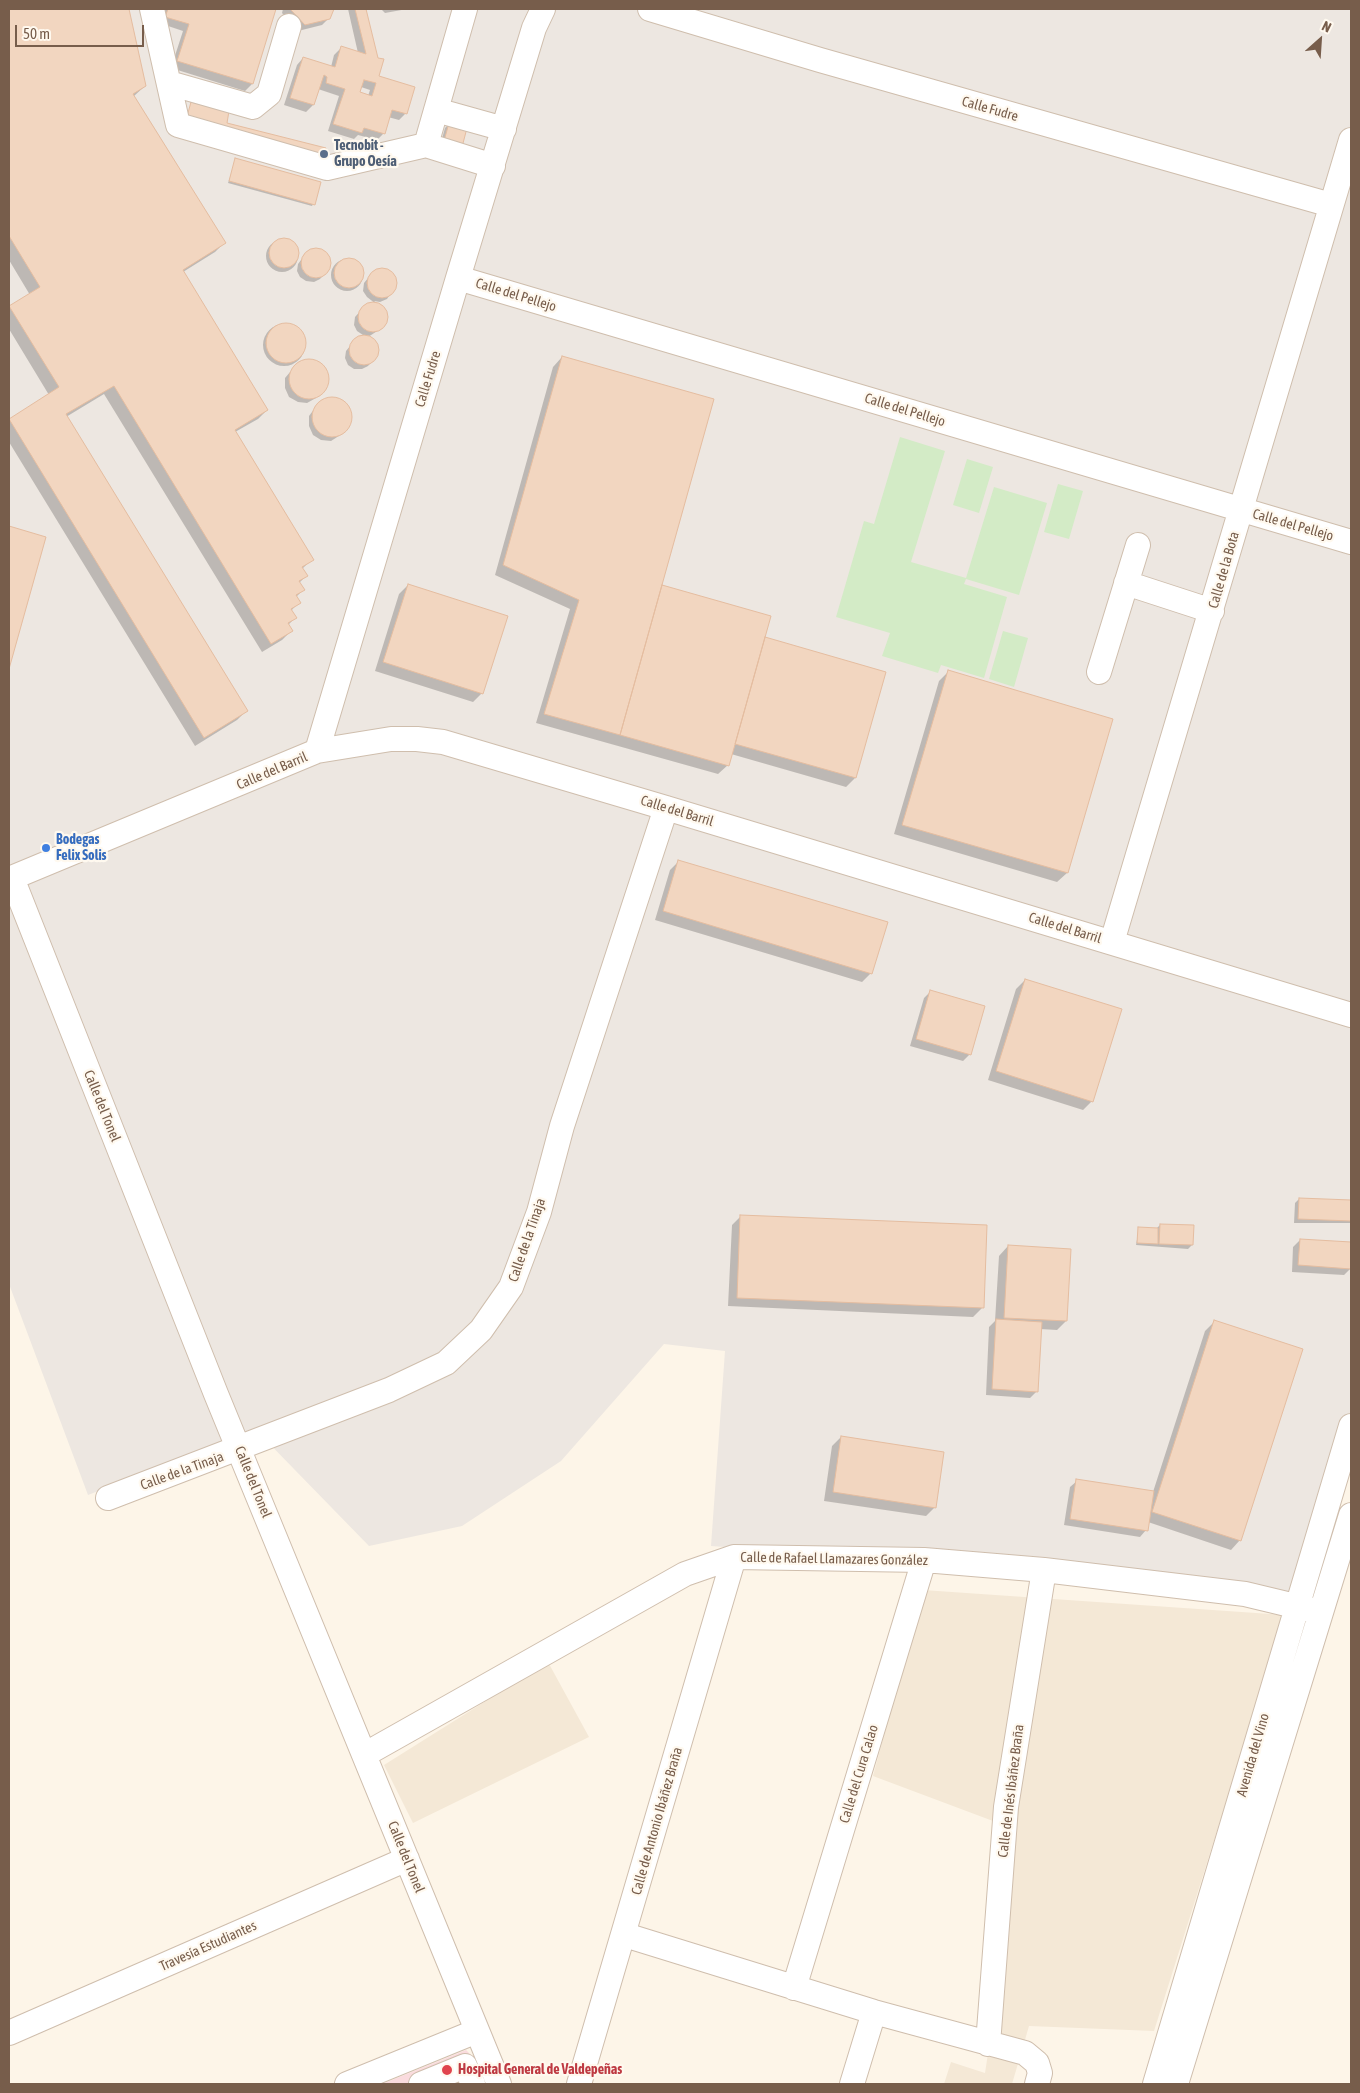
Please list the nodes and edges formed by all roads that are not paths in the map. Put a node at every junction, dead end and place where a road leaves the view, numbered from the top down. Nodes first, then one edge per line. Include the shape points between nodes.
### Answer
1 (152, 9) edge
2 (465, 9) edge
3 (543, 9) edge
4 (650, 9) edge
5 (289, 26) dead end
6 (169, 83) junction
7 (436, 110) junction
8 (504, 129) junction
9 (1351, 140) edge
10 (426, 145) junction
11 (493, 166) junction
12 (1331, 205) junction
13 (458, 278) junction
14 (1241, 510) junction
15 (1351, 542) edge
16 (1138, 545) dead end
17 (1126, 583) junction
18 (1212, 611) junction
19 (1099, 672) dead end
20 (317, 751) junction
21 (666, 808) junction
22 (10, 879) edge
23 (1112, 942) junction
24 (1351, 1015) edge
25 (1351, 1426) edge
26 (240, 1449) junction
27 (108, 1498) dead end
28 (1351, 1515) edge
29 (734, 1557) junction
30 (924, 1560) junction
31 (1044, 1570) junction
32 (1296, 1606) junction
33 (1320, 1612) junction
34 (364, 1754) junction
35 (407, 1859) junction
36 (625, 1935) junction
37 (794, 1988) junction
38 (874, 2012) junction
39 (477, 2031) junction
40 (9, 2033) edge
41 (988, 2044) junction
42 (1037, 2074) edge
43 (425, 2083) edge
44 (347, 2084) edge
45 (473, 2084) edge
46 (499, 2084) edge
47 (579, 2084) edge
48 (852, 2084) edge
49 (1155, 2084) edge
50 (1176, 2084) edge

1 - 6 street
2 - 7 street
3 - 8 street, Calle Fudre via 534,28
4 - 12 street, Calle Fudre
5 - 6 street via 268,94 253,106
6 - 10 street via 178,125 327,168
7 - 8 street
7 - 10 street
8 - 11 street, Calle Fudre
9 - 12 street, Calle de la Bota
10 - 11 street
11 - 13 street, Calle Fudre
12 - 14 street, Calle de la Bota
13 - 14 street, Calle del Pellejo
13 - 20 street, Calle Fudre
14 - 15 street, Calle del Pellejo
14 - 18 street, Calle de la Bota
16 - 17 street
17 - 18 street
17 - 19 street
18 - 23 street, Calle de la Bota
20 - 21 street, Calle del Barril via 392,739 443,742
20 - 22 street, Calle del Barril
21 - 23 street, Calle del Barril
21 - 26 street, Calle de la Tinaja via 562,1126 539,1212 511,1287 481,1330 446,1363 389,1390
22 - 26 street, Calle del Tonel
23 - 24 street, Calle del Barril
25 - 32 street, Avenida del Vino
26 - 27 street, Calle de la Tinaja
26 - 34 street, Calle del Tonel
28 - 33 street, Avenida del Vino
29 - 30 street, Calle de Rafael Llamazares González
29 - 34 street, Calle de Rafael Llamazares González via 685,1574
29 - 36 street, Calle de Antonio Ibáñez Braña
30 - 31 street, Calle de Rafael Llamazares González
30 - 37 street, Calle del Cura Calao
31 - 32 street, Calle de Rafael Llamazares González via 1245,1594
31 - 41 street, Calle de Inés Ibáñez Braña via 1006,1807
32 - 33 street, Calle de Rafael Llamazares González
32 - 49 street, Avenida del Vino
33 - 50 street, Avenida del Vino
34 - 35 street, Calle del Tonel
35 - 39 street, Calle del Tonel
35 - 40 street, Travesía Estudiantes
36 - 37 street
36 - 47 street, Calle de Antonio Ibáñez Braña
37 - 38 street
38 - 41 street
38 - 48 street
39 - 44 street
39 - 46 street, Calle del Tonel
41 - 42 street via 1025,2053
43 - 45 street via 464,2066

